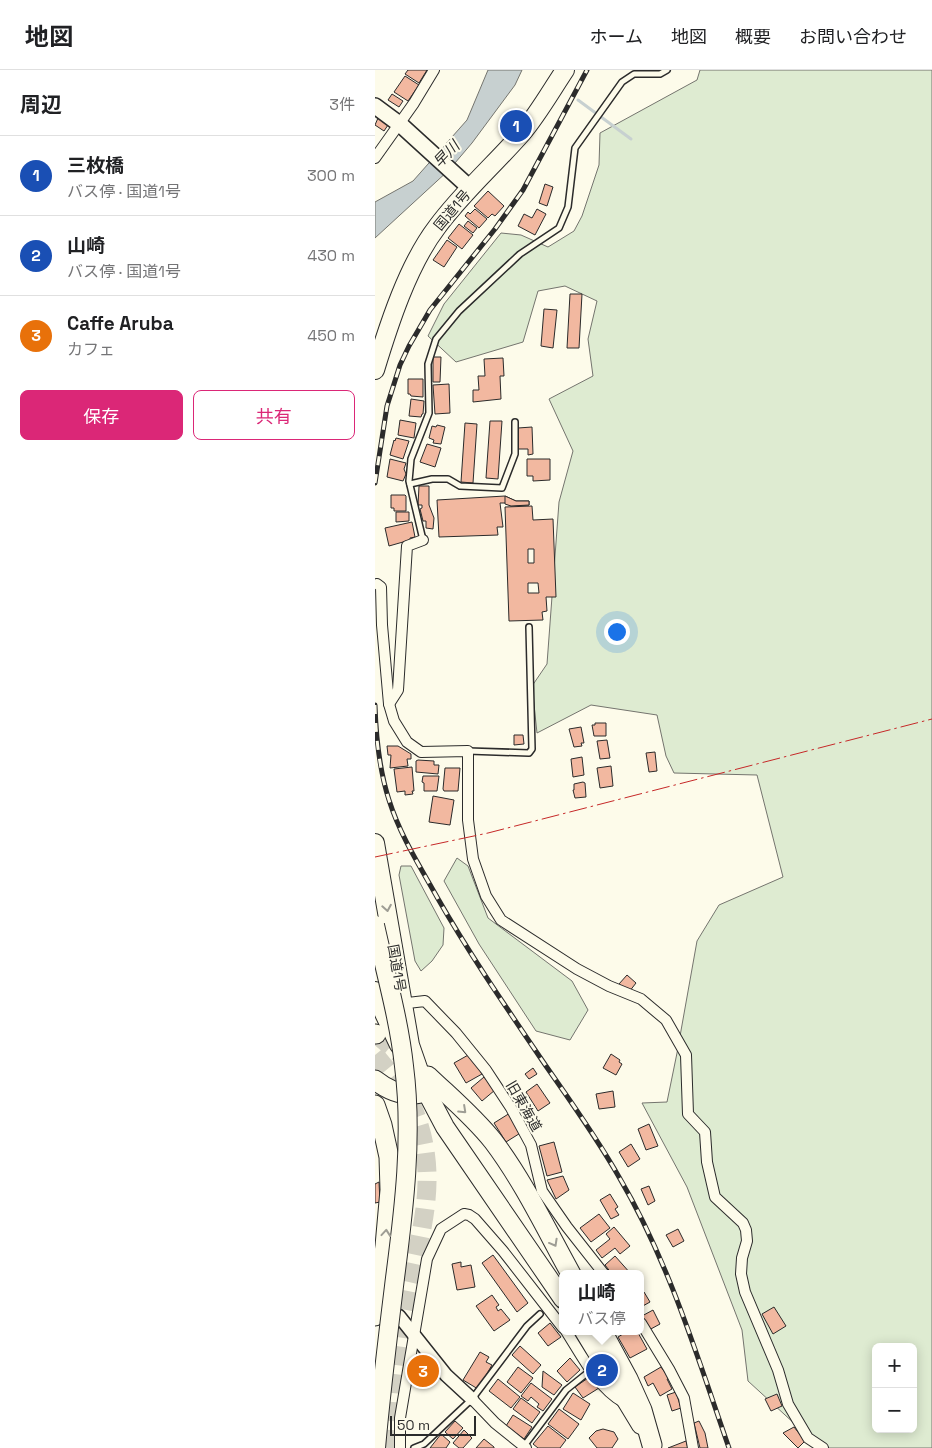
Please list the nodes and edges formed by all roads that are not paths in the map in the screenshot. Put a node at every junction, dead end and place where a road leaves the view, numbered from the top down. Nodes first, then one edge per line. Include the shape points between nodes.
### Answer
1 (434, 70) edge
2 (565, 70) edge
3 (667, 70) edge
4 (375, 106) edge
5 (401, 125) junction
6 (375, 158) edge
7 (466, 184) junction
8 (375, 370) edge
9 (515, 422) dead end
10 (410, 484) junction
11 (423, 540) joint
12 (377, 584) dead end
13 (529, 627) dead end
14 (389, 704) junction
15 (467, 751) junction
16 (375, 843) edge
17 (375, 925) edge
18 (378, 999) edge
19 (403, 1004) junction
20 (375, 1080) edge
21 (427, 1084) junction
22 (375, 1105) edge
23 (569, 1270) edge
24 (599, 1270) edge
25 (559, 1293) edge
26 (540, 1314) dead end
27 (375, 1316) edge
28 (399, 1316) dead end
29 (559, 1323) edge
30 (644, 1327) edge
31 (413, 1334) junction
32 (569, 1335) edge
33 (586, 1335) edge
34 (604, 1335) edge
35 (591, 1370) junction
36 (472, 1399) junction
37 (631, 1407) junction
38 (653, 1446) edge
39 (525, 1447) edge
40 (376, 1448) edge
41 (401, 1448) edge
42 (415, 1448) edge
43 (693, 1448) edge
44 (823, 1448) edge

1 - 5 street
2 - 7 highway, 国道1号 via 527,126 501,156
3 - 10 lane via 660,74 634,74 622,82 575,148 568,207 559,228 519,254 459,311 436,339 428,364 429,412 411,459
4 - 5 main road
5 - 6 street
5 - 7 main road
7 - 8 highway, 国道1号 via 419,257 397,305
9 - 10 lane via 515,454 502,488 460,486 448,479
10 - 11 lane
11 - 14 street via 407,546 398,690
12 - 14 street via 381,587
13 - 15 lane via 532,748 529,753
14 - 15 street via 394,721 407,742 421,752
15 - 44 street via 468,820 473,859 486,896 501,920 577,969 641,999 666,1020 686,1055 688,1114 705,1132 707,1162 715,1197 743,1223 746,1230 747,1241 741,1266 745,1292 778,1370 788,1404 809,1438
16 -> 19 highway, 国道1号
17 - 40 highway, bridge via 404,1066 407,1116 403,1222
18 - 19 street, 旧東海道
18 - 21 highway, 国道1号 via 407,1063
19 - 21 highway, 国道1号 via 411,1045
19 - 24 street, 旧東海道 via 425,1001 457,1033 486,1070 531,1145 542,1190
20 - 21 highway via 404,1094 415,1094
21 -> 23 highway via 471,1116 495,1145 517,1176
21 - 25 highway, 国道1号 via 433,1108 450,1135
27 -> 22 highway via 390,1190 389,1157
26 - 36 lane via 527,1326
28 - 31 street
29 - 31 street via 481,1226 464,1214 441,1229 427,1259
30 - 43 street via 684,1398
31 - 36 street via 446,1375
31 - 41 street via 400,1418
32 - 35 street
33 - 37 highway
34 - 38 highway via 642,1410
35 - 37 street via 611,1395
35 - 39 lane via 566,1390
36 - 39 street
36 - 42 lane via 424,1444
37 - 38 highway

